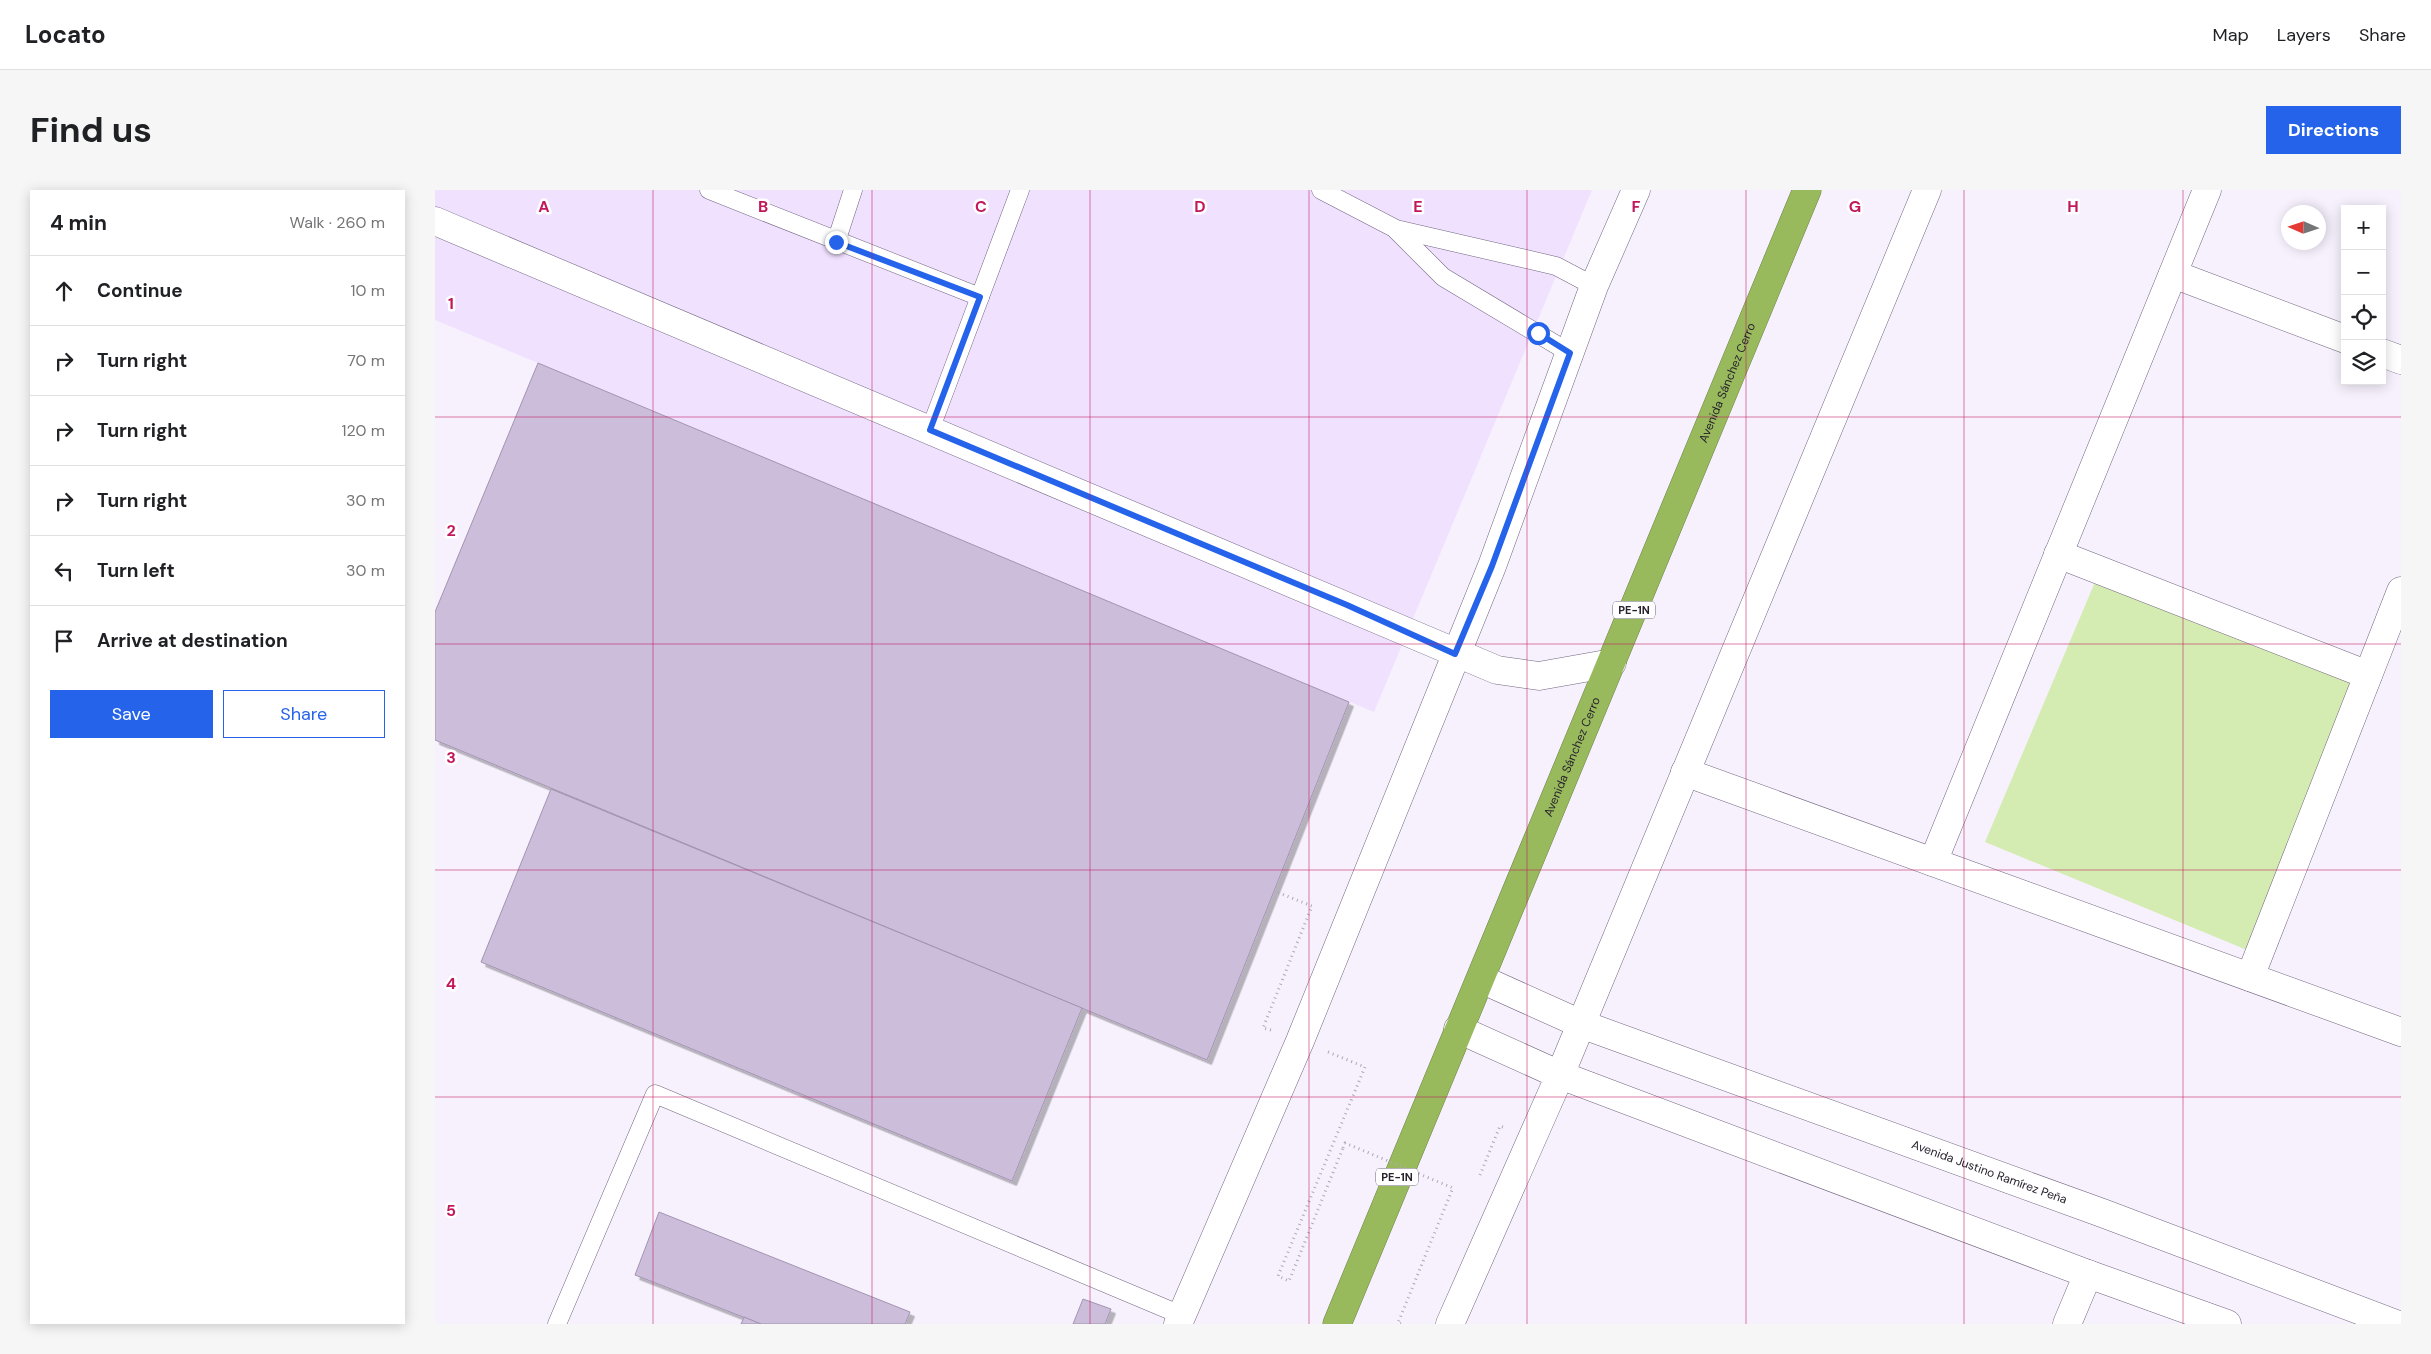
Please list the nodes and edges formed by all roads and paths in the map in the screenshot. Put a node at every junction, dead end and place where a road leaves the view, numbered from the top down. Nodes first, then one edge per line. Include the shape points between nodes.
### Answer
1 (709, 190) edge
2 (853, 190) edge
3 (1020, 190) edge
4 (1321, 190) edge
5 (1636, 190) edge
6 (1807, 190) edge
7 (1927, 190) edge
8 (2207, 190) edge
9 (435, 221) edge
10 (1396, 229) junction
11 (836, 242) junction
12 (2173, 274) junction
13 (1594, 286) junction
14 (980, 297) junction
15 (2341, 337) edge
16 (1570, 353) junction
17 (2386, 354) edge
18 (2401, 360) edge
19 (930, 430) junction
20 (2059, 554) junction
21 (2401, 591) edge
22 (1455, 654) junction
23 (1612, 663) junction
24 (2368, 675) junction
25 (1685, 772) junction
26 (1933, 862) junction
27 (2250, 977) junction
28 (1481, 979) junction
29 (1581, 1024) junction
30 (1458, 1029) junction
31 (2401, 1032) edge
32 (1365, 1067) dead end
33 (1560, 1075) junction
34 (2088, 1274) junction
35 (1180, 1320) edge
36 (557, 1324) edge
37 (1337, 1324) edge
38 (1401, 1324) edge
39 (1452, 1324) edge
40 (2067, 1324) edge
41 (2227, 1324) edge
42 (2396, 1324) edge

1 - 11 lane
2 - 11 lane
3 - 14 lane
4 - 10 lane
5 - 13 street
6 - 23 highway, Avenida Sánchez Cerro / PE-1N
7 - 25 street
8 - 12 street
9 - 19 street
10 - 13 lane via 1556,266
10 - 16 lane via 1443,277
11 - 14 lane
12 - 15 street
12 - 20 street
13 - 16 street
14 - 19 lane
16 - 22 street via 1492,566
17 - 18 street
19 - 22 street via 1347,605
20 - 24 street
20 - 26 street
21 - 24 street
22 - 23 street via 1497,670 1539,676
22 - 35 street via 1300,1041
23 - 28 highway, Avenida Sánchez Cerro / PE-1N
24 - 27 street
25 - 26 street
25 - 29 street
26 - 27 street
27 - 31 street
28 - 29 street, Avenida Justino Ramírez Peña
28 - 30 highway, Avenida Sánchez Cerro / PE-1N
29 - 33 street
29 - 42 street, Avenida Justino Ramírez Peña
30 - 33 street
30 - 37 highway, Avenida Sánchez Cerro / PE-1N
32 - 38 path, bridge via 1278,1276 1289,1281 1345,1143 1453,1188 1398,1323
33 - 34 street
33 - 39 street
34 - 40 street
34 - 41 street
35 - 36 lane via 655,1094

